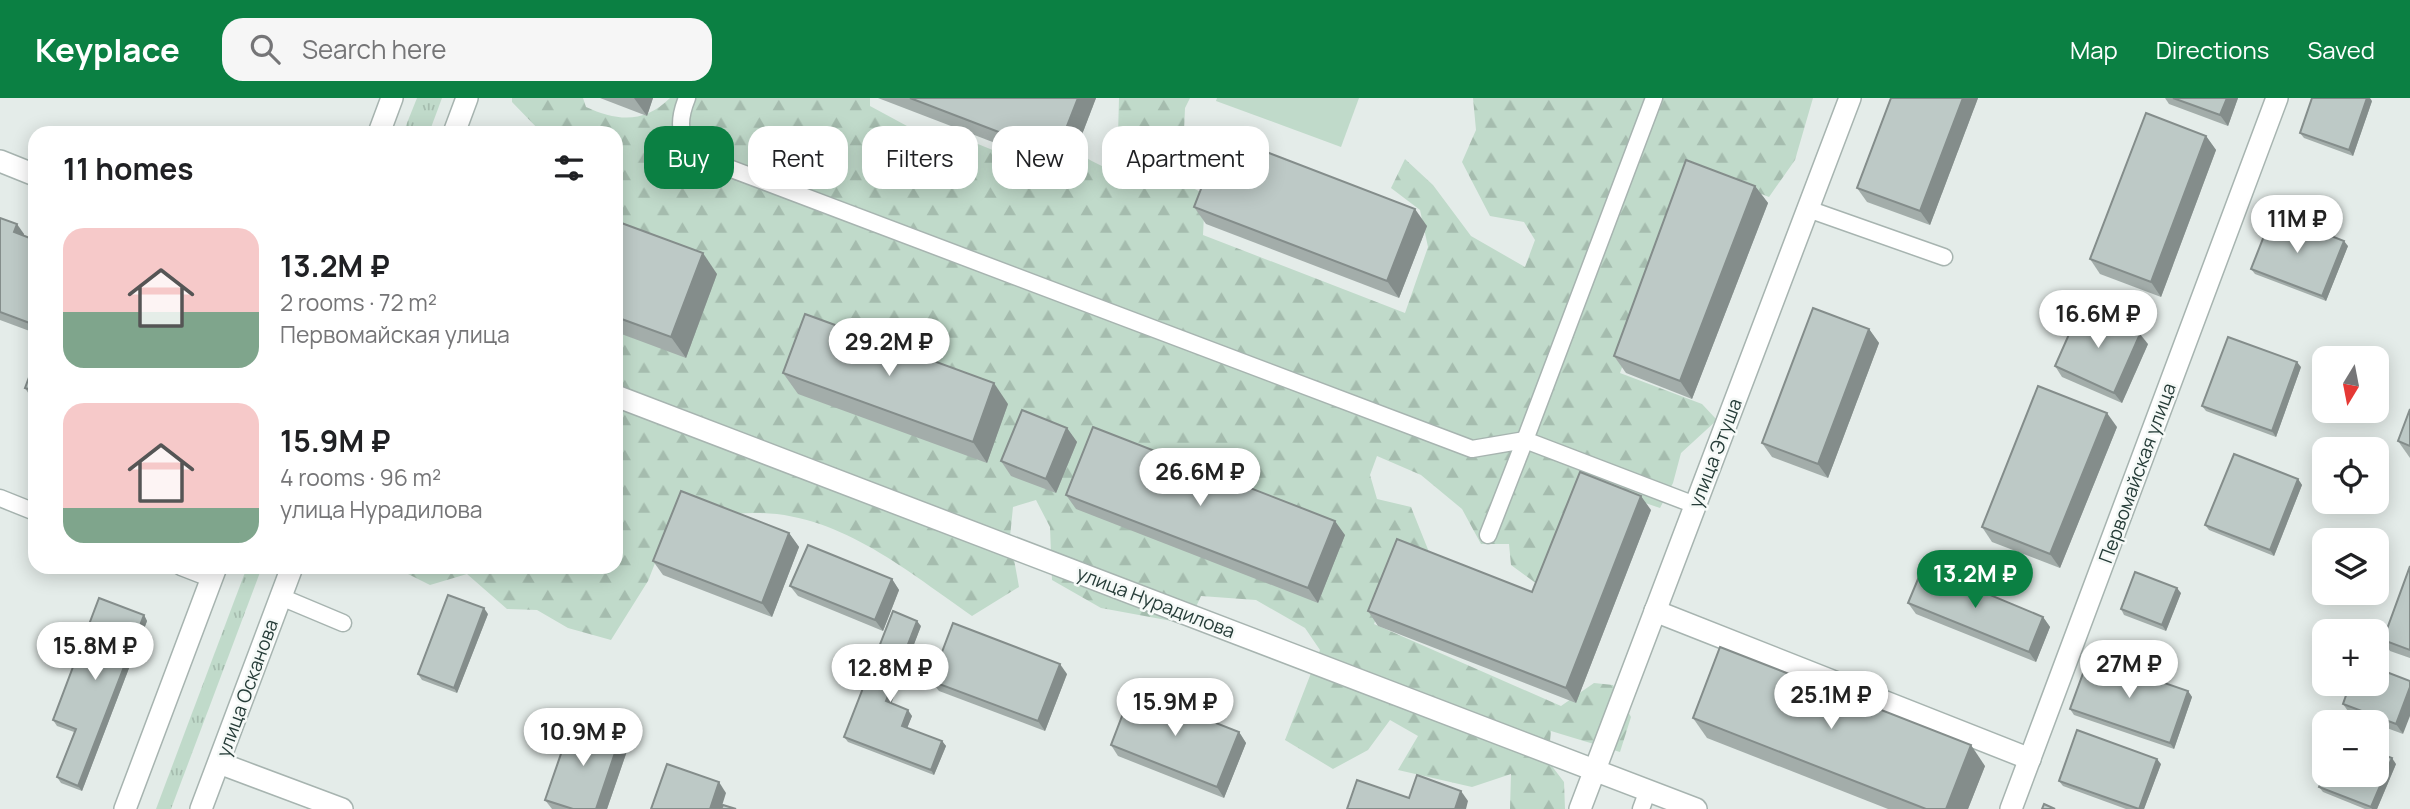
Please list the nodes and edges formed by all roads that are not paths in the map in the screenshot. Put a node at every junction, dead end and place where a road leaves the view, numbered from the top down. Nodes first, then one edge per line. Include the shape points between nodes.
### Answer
1 (392, 98) edge
2 (467, 98) edge
3 (687, 98) edge
4 (1654, 98) edge
5 (1850, 98) edge
6 (2277, 98) edge
7 (382, 126) edge
8 (457, 126) edge
9 (0, 161) edge
10 (28, 172) edge
11 (1808, 209) junction
12 (1944, 257) dead end
13 (623, 400) edge
14 (1525, 440) junction
15 (0, 498) edge
16 (1695, 505) junction
17 (28, 509) edge
18 (1488, 535) dead end
19 (214, 574) edge
20 (289, 574) edge
21 (281, 597) junction
22 (1655, 611) junction
23 (343, 623) dead end
24 (2030, 760) junction
25 (219, 763) junction
26 (1595, 769) junction
27 (1645, 799) edge
28 (125, 809) edge
29 (201, 809) edge
30 (342, 809) edge
31 (1580, 809) edge
32 (1696, 809) edge
33 (2011, 809) edge

1 - 7 street
2 - 8 street
3 - 14 lane via 679,127 683,141 705,159 1472,449
4 - 14 lane
5 - 11 street, улица Этуша
6 - 24 street, Первомайская улица
9 - 10 street
11 - 12 lane
11 - 16 street, улица Этуша
13 - 26 street, улица Нурадилова
14 - 16 lane
14 - 18 lane
15 - 17 lane
16 - 22 street, улица Этуша
19 - 28 street
20 - 21 street, улица Осканова
21 - 23 lane
21 - 25 street, улица Осканова
22 - 24 street
22 - 26 street, улица Этуша
24 - 33 street, Первомайская улица
25 - 29 street, улица Осканова
25 - 30 street
26 - 27 street, улица Нурадилова
26 - 31 street, улица Этуша
27 - 32 street, улица Нурадилова

